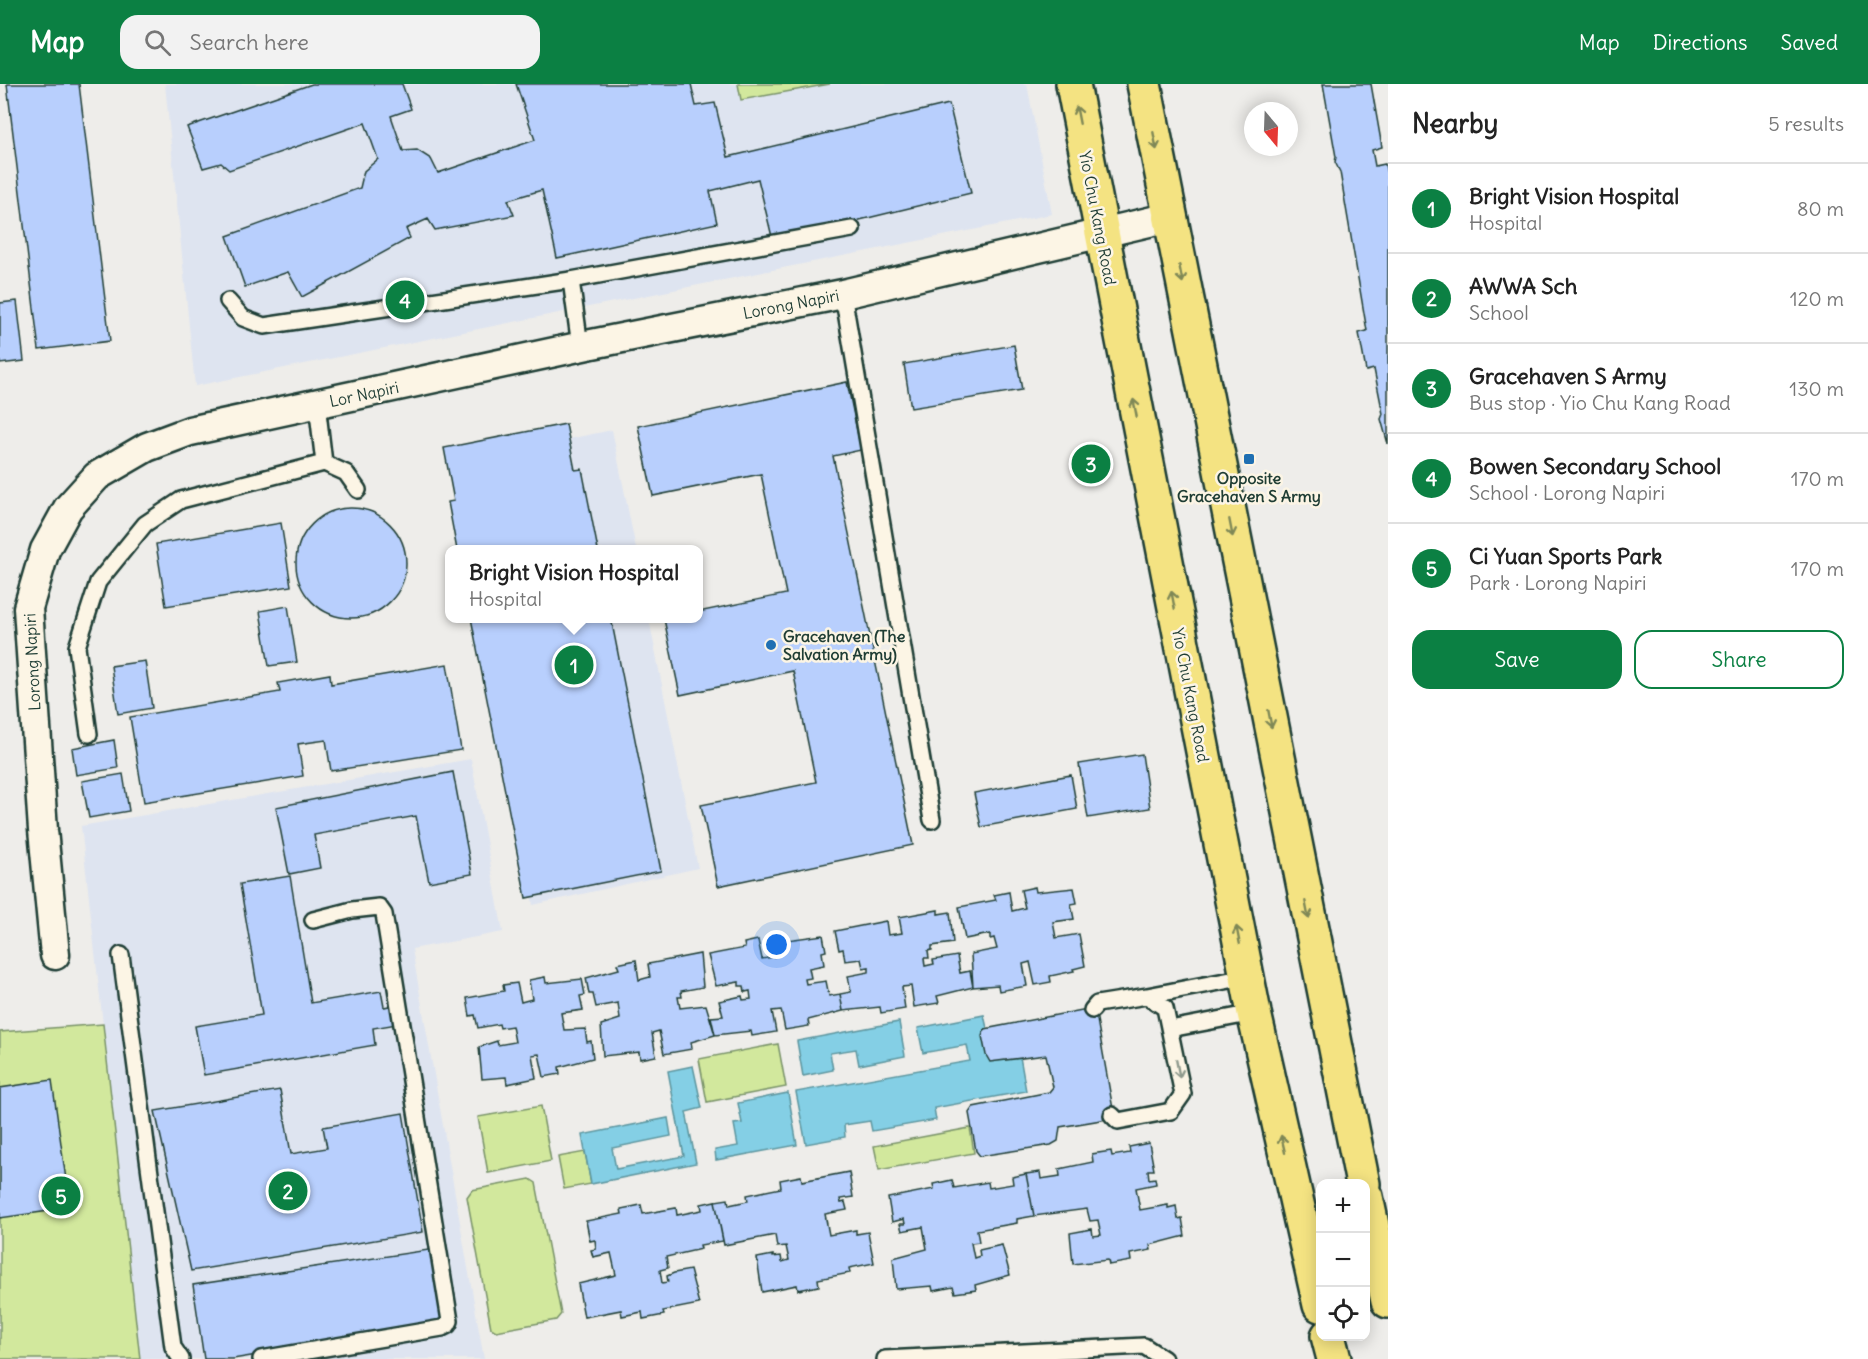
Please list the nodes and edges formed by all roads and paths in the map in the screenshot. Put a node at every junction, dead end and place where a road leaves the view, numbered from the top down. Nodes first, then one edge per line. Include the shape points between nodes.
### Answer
1 (1073, 84) edge
2 (1144, 84) edge
3 (1170, 217) junction
4 (852, 229) dead end
5 (1101, 234) junction
6 (571, 280) junction
7 (843, 294) junction
8 (228, 301) dead end
9 (580, 346) junction
10 (411, 383) joint
11 (317, 404) junction
12 (324, 463) junction
13 (358, 490) dead end
14 (89, 734) dead end
15 (932, 820) dead end
16 (313, 920) dead end
17 (55, 955) dead end
18 (121, 955) dead end
19 (1246, 977) junction
20 (1148, 996) junction
21 (1092, 1010) dead end
22 (1254, 1013) junction
23 (1170, 1029) junction
24 (1112, 1115) dead end
25 (1362, 1179) edge
26 (1370, 1220) edge
27 (1316, 1287) edge
28 (1388, 1301) edge
29 (1329, 1341) edge
30 (181, 1359) edge
31 (261, 1359) edge
32 (885, 1359) edge
33 (1164, 1359) edge
34 (1334, 1359) edge

5 -> 1 main road, Yio Chu Kang Road
2 -> 3 main road
3 - 5 street, Lorong Napiri
3 -> 25 main road
4 - 6 lane
5 - 7 street, Lorong Napiri
19 -> 5 main road, Yio Chu Kang Road
6 - 8 lane via 264,326 243,318
6 - 9 lane
7 - 9 street, Lorong Napiri
7 - 15 lane
9 - 10 street, Lorong Napiri
10 - 11 street, Lor Napiri
11 - 12 lane
11 - 17 street, Lorong Napiri via 190,431 147,447 97,476 68,508 45,550 28,608
12 - 13 lane via 346,473
12 - 14 lane via 181,500 145,524 98,582 77,647
16 - 31 lane via 379,907 384,914 450,1321 442,1328
18 - 30 lane via 173,1347
19 - 20 lane
19 - 22 main road, Yio Chu Kang Road
20 - 21 lane via 1097,1004
20 - 23 lane via 1165,1008
22 - 23 lane
27 -> 22 main road, Yio Chu Kang Road
23 -> 24 lane via 1183,1094 1171,1111 1118,1121
26 - 28 main road
29 - 34 main road
32 - 33 lane via 1144,1346

